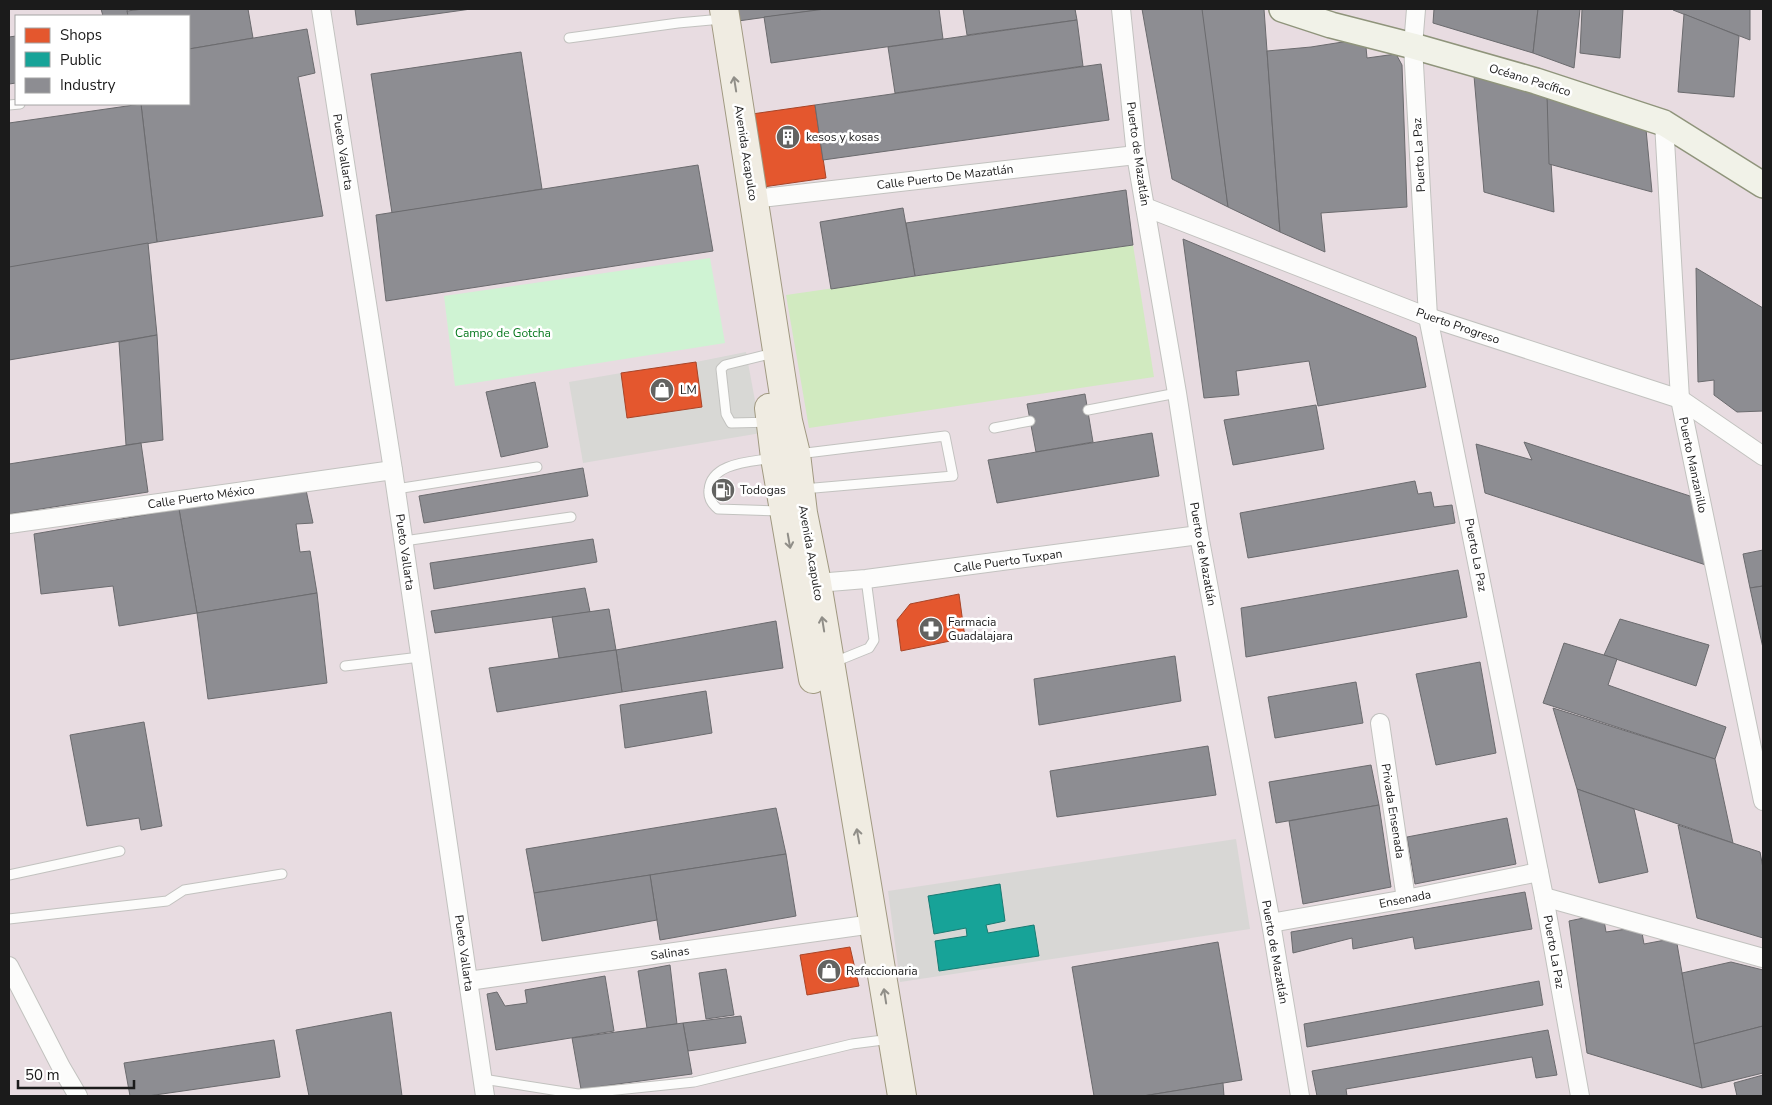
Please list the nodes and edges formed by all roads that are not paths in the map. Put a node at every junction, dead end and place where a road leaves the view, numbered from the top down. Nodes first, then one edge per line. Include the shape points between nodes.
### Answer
1 (321, 9) edge
2 (1120, 9) edge
3 (1282, 9) edge
4 (1416, 9) edge
5 (715, 14) edge
6 (568, 38) dead end
7 (1413, 46) junction
8 (1664, 123) junction
9 (1136, 155) junction
10 (1763, 185) edge
11 (753, 200) junction
12 (1145, 207) junction
13 (1428, 317) junction
14 (768, 354) junction
15 (1177, 393) junction
16 (1680, 399) junction
17 (1088, 410) dead end
18 (779, 421) junction
19 (1030, 421) dead end
20 (994, 428) dead end
21 (786, 456) junction
22 (1763, 456) edge
23 (537, 467) dead end
24 (393, 470) junction
25 (396, 490) junction
26 (796, 504) junction
27 (571, 518) dead end
28 (9, 524) edge
29 (1199, 535) junction
30 (404, 541) junction
31 (866, 580) junction
32 (817, 583) junction
33 (420, 657) junction
34 (829, 665) junction
35 (345, 666) dead end
36 (1380, 724) dead end
37 (1763, 801) edge
38 (120, 850) dead end
39 (1539, 872) junction
40 (282, 874) dead end
41 (9, 875) edge
42 (1544, 897) junction
43 (1406, 899) junction
44 (9, 919) edge
45 (1271, 923) junction
46 (864, 926) junction
47 (1763, 958) edge
48 (9, 966) edge
49 (468, 981) junction
50 (882, 1040) junction
51 (484, 1088) edge
52 (78, 1096) edge
53 (883, 1096) edge
54 (902, 1096) edge
55 (1300, 1096) edge
56 (1580, 1096) edge

1 - 24 street, Pueto Vallarta
2 - 9 street, Puerto de Mazatlán
3 - 7 street, Océano Pacífico via 1331,26
4 - 7 street, Puerto La Paz
5 - 6 lane via 678,23
11 -> 5 main road, Avenida Acapulco
5 - 14 main road, Avenida Acapulco
7 - 8 street, Océano Pacífico via 1536,81
7 - 13 street, Puerto La Paz
8 - 10 street, Océano Pacífico
8 - 16 street, Puerto Manzanillo
9 - 11 street, Calle Puerto De Mazatlán
9 - 12 street, Puerto de Mazatlán
11 - 14 main road, Avenida Acapulco
12 - 13 street, Puerto Progreso
12 - 15 street, Puerto de Mazatlán
13 - 16 street, Puerto Progreso
13 - 39 street, Puerto La Paz
14 - 18 main road, Avenida Acapulco
14 - 18 lane via 725,365 721,369 726,414 731,423
15 - 17 lane
15 - 29 street, Puerto de Mazatlán
16 - 22 street, Puerto Progreso
16 - 37 street, Puerto Manzanillo
18 - 21 main road, Avenida Acapulco
19 - 20 lane
21 - 26 main road, Avenida Acapulco
21 - 26 lane via 728,467 711,479 708,491 711,504 718,510
21 - 26 lane via 945,436 953,476
23 - 25 lane
24 - 25 street, Pueto Vallarta
24 - 28 street, Calle Puerto México
25 - 30 street, Pueto Vallarta
26 - 32 main road, Avenida Acapulco
26 -> 46 main road, Avenida Acapulco
27 - 30 lane
29 - 31 street, Calle Puerto Tuxpan
29 - 45 street, Puerto de Mazatlán
30 - 33 street, Pueto Vallarta
31 - 32 street, Calle Puerto Tuxpan
31 - 34 lane via 874,640 869,648
34 -> 32 main road, Avenida Acapulco
33 - 35 lane
33 - 49 street, Pueto Vallarta
46 -> 34 main road, Avenida Acapulco
36 - 43 street, Privada Ensenada
38 - 41 lane
39 - 42 street, Puerto La Paz
39 - 43 street, Ensenada
40 - 44 lane via 184,890 167,902
42 - 47 street
42 - 56 street, Puerto La Paz
43 - 45 street, Ensenada
45 - 55 street, Puerto de Mazatlán
46 - 49 street, Salinas
46 - 50 main road, Avenida Acapulco
48 - 52 street
49 - 51 street, Pueto Vallarta
50 - 51 lane via 852,1044 694,1082 578,1094
50 - 53 main road, Avenida Acapulco
50 - 54 main road, Avenida Acapulco

